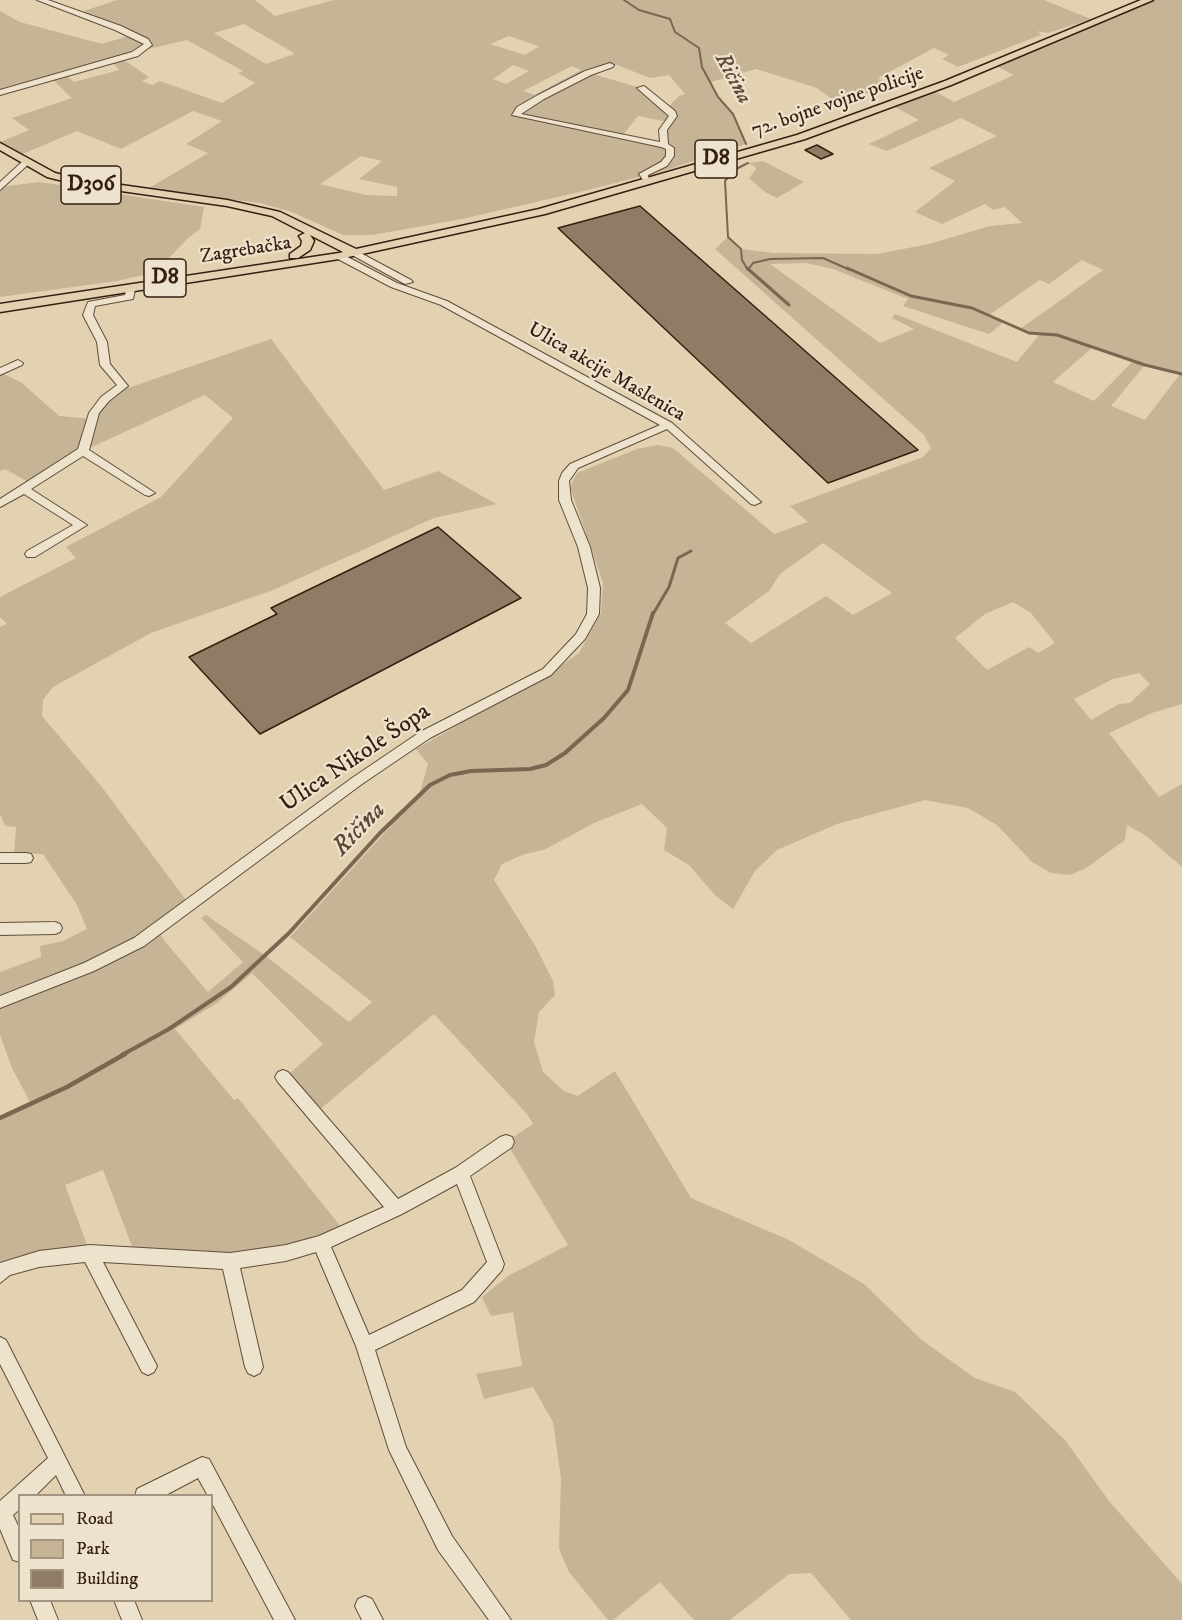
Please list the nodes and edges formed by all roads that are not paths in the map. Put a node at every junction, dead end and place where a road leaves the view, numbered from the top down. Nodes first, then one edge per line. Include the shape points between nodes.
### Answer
1 (41, 0) edge
2 (1135, 0) edge
3 (1149, 0) edge
4 (610, 65) dead end
5 (640, 88) dead end
6 (0, 93) edge
7 (664, 145) junction
8 (0, 146) edge
9 (27, 162) junction
10 (646, 178) junction
11 (0, 186) edge
12 (264, 212) junction
13 (322, 234) junction
14 (305, 236) junction
15 (385, 243) junction
16 (343, 251) junction
17 (294, 256) junction
18 (308, 261) junction
19 (357, 265) junction
20 (378, 265) junction
21 (130, 289) junction
22 (427, 295) junction
23 (0, 302) edge
24 (0, 308) edge
25 (18, 363) dead end
26 (0, 372) edge
27 (633, 406) junction
28 (668, 425) junction
29 (640, 437) junction
30 (83, 451) junction
31 (24, 489) junction
32 (149, 493) dead end
33 (755, 502) dead end
34 (0, 504) edge
35 (31, 554) dead end
36 (0, 858) edge
37 (26, 858) dead end
38 (0, 928) edge
39 (55, 928) dead end
40 (0, 1002) edge
41 (283, 1077) dead end
42 (507, 1142) dead end
43 (461, 1173) junction
44 (396, 1209) junction
45 (321, 1243) junction
46 (90, 1253) junction
47 (230, 1261) junction
48 (2, 1270) edge
49 (0, 1346) edge
50 (364, 1346) junction
51 (148, 1366) dead end
52 (254, 1367) dead end
53 (59, 1460) junction
54 (22, 1494) edge
55 (75, 1494) edge
56 (148, 1494) edge
57 (18, 1498) edge
58 (18, 1548) edge
59 (41, 1602) edge
60 (125, 1602) edge
61 (48, 1620) edge
62 (132, 1620) edge
63 (285, 1620) edge
64 (501, 1620) edge

1 - 6 street via 118,28 148,45 135,54
2 - 10 main road, 72. bojne vojne policije / D8 via 845,116
3 - 15 main road, 72. bojne vojne policije / D8 via 899,102 801,137 541,212
4 - 7 street via 541,97 516,115
5 - 7 street via 672,113 663,130
7 - 10 street via 670,148 670,156 664,164 644,174
8 - 9 main road, D306
9 - 11 street
9 - 12 main road, D306 via 51,175 79,182
10 - 15 main road, 72. bojne vojne policije / D8
12 - 13 main road, D306
12 - 14 main road, D306
13 - 15 main road
13 - 16 main road, D306
14 - 16 main road, D306
14 - 17 main road via 306,248
15 - 16 main road, 72. bojne vojne policije / D8
15 - 20 main road
16 - 17 main road, Zagrebačka / D8
16 - 18 main road, Zagrebačka / D8
16 - 19 street, Ulica akcije Maslenica
16 - 20 street, Ulica akcije Maslenica
17 - 23 main road, Zagrebačka / D8
18 - 19 main road
18 - 21 main road, Zagrebačka / D8
19 - 22 street, Ulica akcije Maslenica via 394,285
20 - 22 street, Ulica akcije Maslenica
21 - 24 main road, Zagrebačka / D8
21 - 30 street via 130,297 91,304 88,315 102,342 105,365 123,386 94,413
22 - 27 street, Ulica akcije Maslenica
25 - 26 street
27 - 28 street, Ulica akcije Maslenica
27 - 29 street via 640,421
28 - 29 street, Ulica Nikole Šopa
28 - 33 street, Ulica akcije Maslenica
29 - 40 street, Ulica Nikole Šopa via 567,472 565,500 584,547 594,588 593,614 581,636 547,672 425,735 139,942 89,967
30 - 31 street
30 - 32 street
31 - 34 street
31 - 35 street via 81,525
36 - 37 street
38 - 39 street
41 - 44 street
42 - 43 street
43 - 44 street
43 - 50 street via 496,1264 468,1296
44 - 45 street
45 - 47 street via 286,1253
45 - 50 street
46 - 47 street
46 - 48 street via 39,1259
46 - 51 street
47 - 52 street
49 - 53 street
50 - 64 street via 398,1450 445,1543
53 - 54 street
53 - 55 street
56 - 63 street via 202,1466
57 - 58 street via 2,1512
59 - 61 street
60 - 62 street

